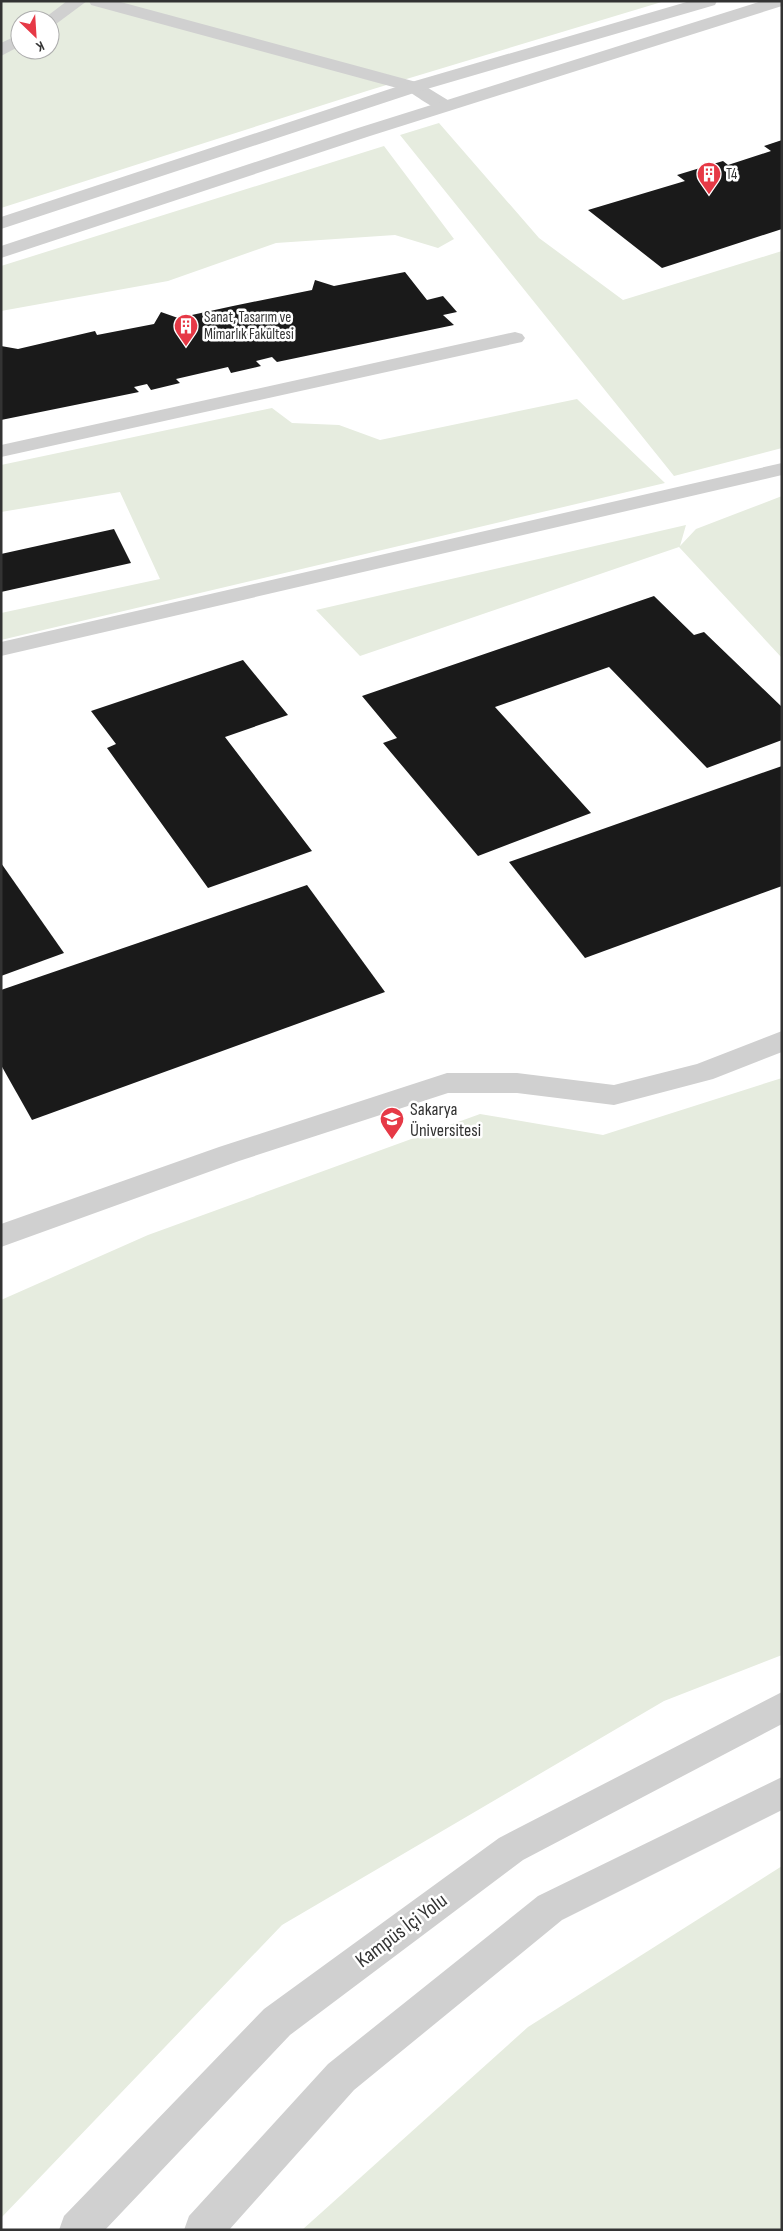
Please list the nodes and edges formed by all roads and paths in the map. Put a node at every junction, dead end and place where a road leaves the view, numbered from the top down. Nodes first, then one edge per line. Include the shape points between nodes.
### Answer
1 (79, 1) edge
2 (98, 1) edge
3 (709, 1) edge
4 (780, 1) edge
5 (60, 13) edge
6 (414, 87) junction
7 (445, 106) junction
8 (1, 223) edge
9 (1, 252) edge
10 (515, 338) dead end
11 (1, 451) edge
12 (782, 468) edge
13 (1, 650) edge
14 (782, 1041) edge
15 (1, 1236) edge
16 (782, 1707) edge
17 (782, 1793) edge
18 (78, 2230) edge
19 (203, 2230) edge

1 - 5 street
2 - 6 street
3 - 6 street
4 - 7 street
6 - 7 street
6 - 8 street
7 - 9 street
10 - 11 street
12 - 13 street
14 - 15 street via 703,1072 614,1095 517,1083 447,1083 229,1154
16 - 18 street, Kampüs İçi Yolu via 511,1848 277,2022
17 - 19 street via 550,1908 341,2077

